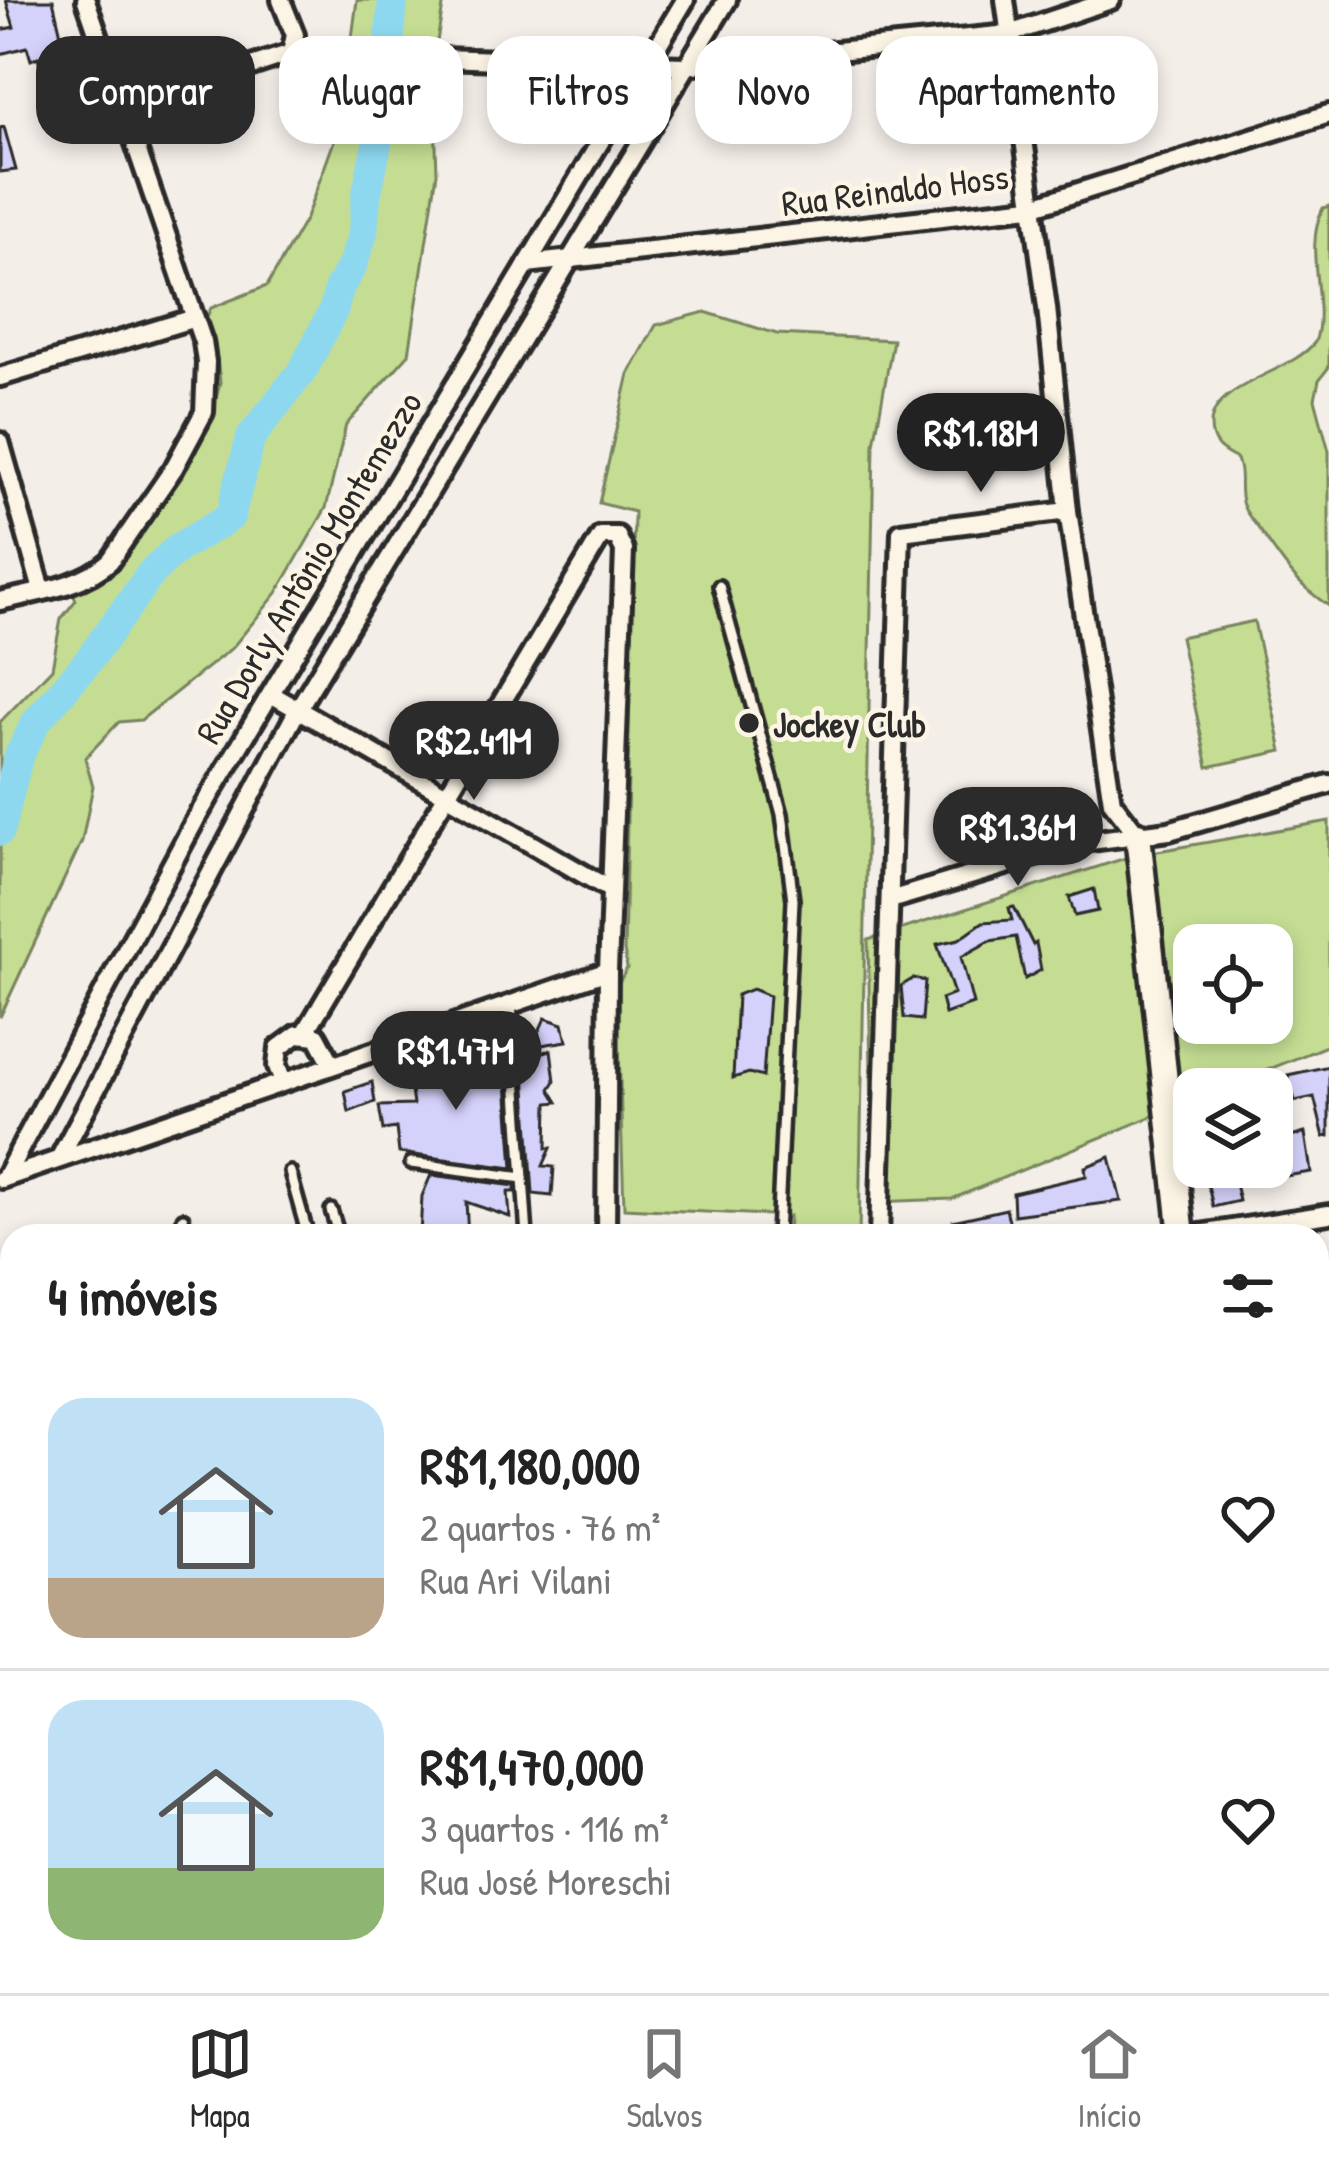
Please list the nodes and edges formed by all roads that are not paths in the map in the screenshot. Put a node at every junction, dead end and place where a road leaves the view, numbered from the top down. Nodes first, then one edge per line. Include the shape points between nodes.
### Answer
1 (86, 0) edge
2 (281, 0) edge
3 (685, 0) edge
4 (727, 0) edge
5 (1005, 0) edge
6 (1111, 0) edge
7 (1009, 34) junction
8 (99, 36) edge
9 (295, 36) edge
10 (663, 36) edge
11 (671, 66) edge
12 (684, 66) junction
13 (1329, 114) edge
14 (136, 144) edge
15 (598, 144) edge
16 (1031, 207) junction
17 (568, 260) junction
18 (527, 264) junction
19 (195, 318) junction
20 (0, 377) edge
21 (0, 442) edge
22 (1068, 511) junction
23 (719, 586) dead end
24 (42, 590) junction
25 (0, 601) edge
26 (271, 694) junction
27 (298, 709) junction
28 (1329, 784) edge
29 (448, 796) junction
30 (1138, 836) junction
31 (611, 890) junction
32 (890, 901) junction
33 (608, 971) junction
34 (512, 1004) junction
35 (305, 1033) junction
36 (332, 1064) junction
37 (283, 1081) junction
38 (60, 1157) junction
39 (411, 1163) dead end
40 (290, 1172) dead end
41 (3, 1178) edge
42 (523, 1178) junction
43 (331, 1210) dead end
44 (1329, 1214) edge
45 (183, 1218) dead end
46 (185, 1224) edge
47 (305, 1224) edge
48 (335, 1224) edge
49 (526, 1224) edge
50 (606, 1224) edge
51 (778, 1224) edge
52 (880, 1224) edge
53 (1184, 1224) edge
54 (1264, 1224) edge

1 - 8 street
2 - 9 street
3 - 10 street, Rua Dorly Antônio Montemezzo
4 - 12 street, Rua Dorly Antônio Montemezzo
5 - 7 street
6 - 7 street
7 - 12 street
7 - 16 street
11 - 12 street
12 - 17 street, Rua Dorly Antônio Montemezzo
13 - 16 street, Rua Reinaldo Hoss
14 - 19 street
15 - 18 street, Rua Dorly Antônio Montemezzo
16 - 17 street, Rua Reinaldo Hoss
16 - 22 street
17 - 18 street, Rua Reinaldo Hoss
17 - 27 street, Rua Dorly Antônio Montemezzo
18 - 26 street, Rua Dorly Antônio Montemezzo
19 - 20 street
19 - 24 street via 206,362 204,412 174,468 110,561 74,583
21 - 24 street
22 - 30 street via 1112,802
22 - 32 street via 901,532
23 - 51 lane via 782,814 793,900
24 - 25 street
26 - 27 street
26 - 41 street, Rua Dorly Antônio Montemezzo
27 - 29 street
27 - 38 street, Rua Dorly Antônio Montemezzo
28 - 30 street
29 - 31 street
29 - 31 street via 601,536 611,533 624,550
29 - 35 street
30 - 32 street via 1082,842
30 - 53 street
31 - 33 street
32 - 52 street
33 - 34 street
33 - 50 street
34 - 36 street
34 - 42 lane
35 - 36 street via 322,1041
35 - 37 street via 279,1048
36 - 37 street
37 - 38 street
38 - 41 street
39 - 42 lane
40 - 47 lane
42 - 49 lane
43 - 48 lane
44 - 54 street
45 - 46 lane

